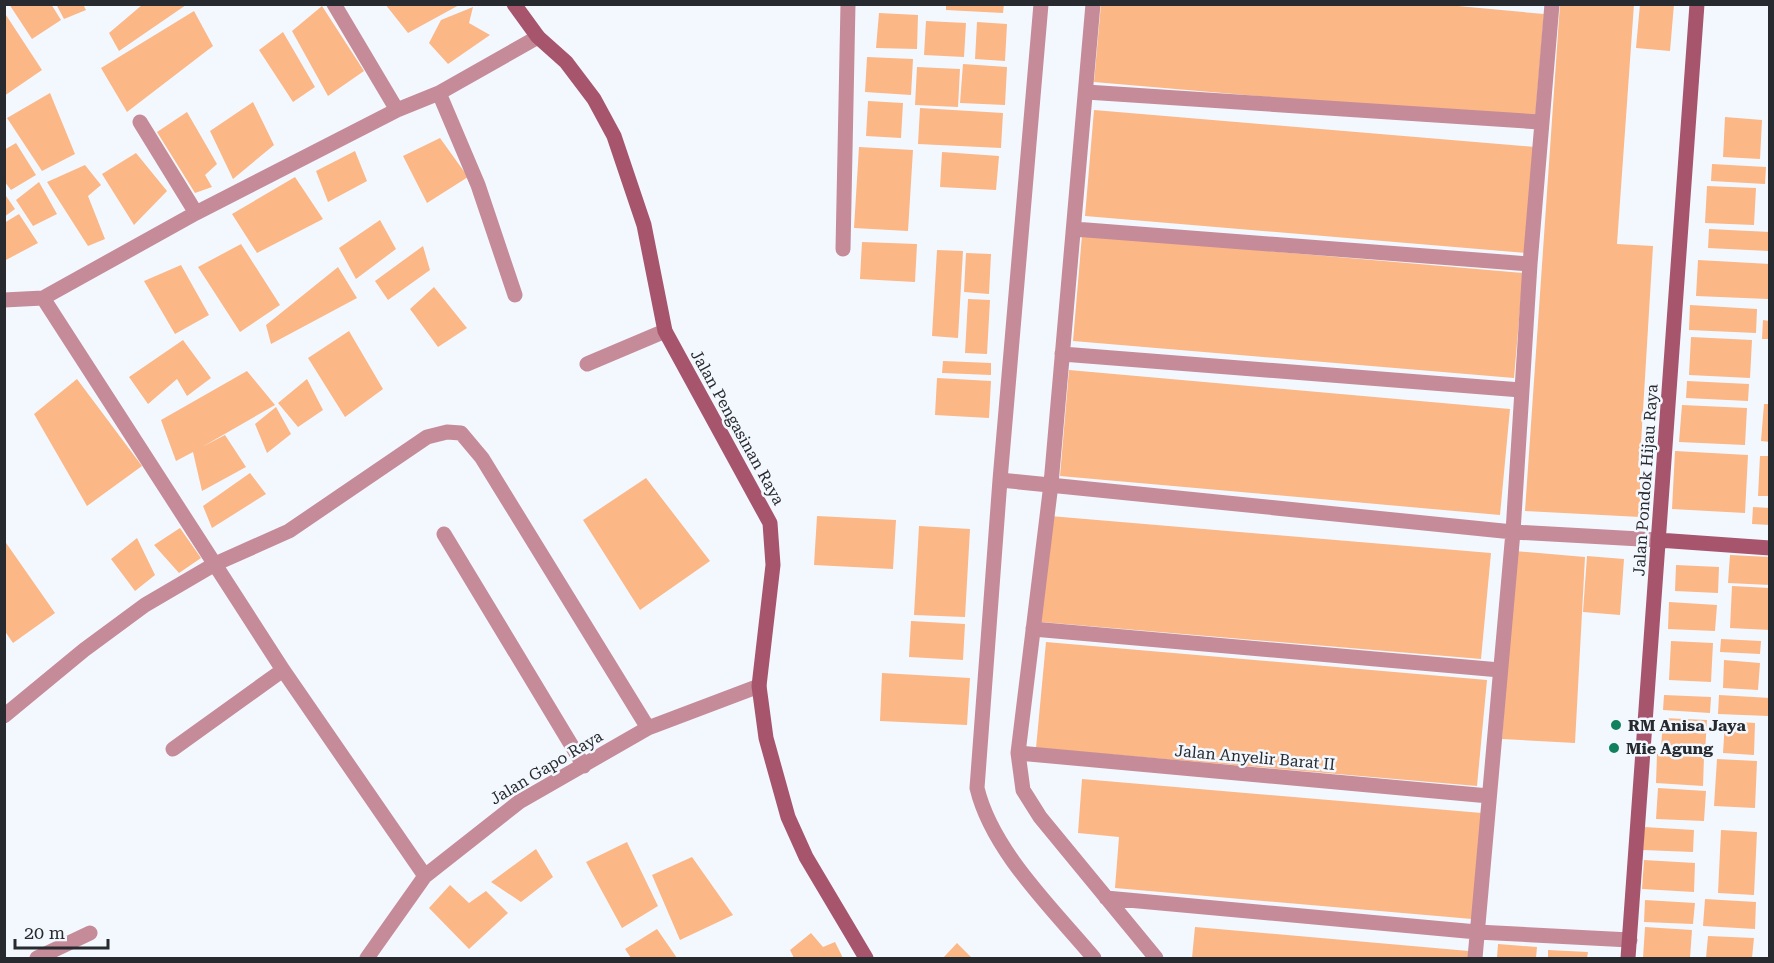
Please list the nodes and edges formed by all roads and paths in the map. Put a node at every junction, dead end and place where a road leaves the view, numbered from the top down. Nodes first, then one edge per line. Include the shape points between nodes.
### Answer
1 (334, 4) edge
2 (848, 4) edge
3 (1041, 4) edge
4 (1093, 4) edge
5 (1552, 4) edge
6 (1697, 4) edge
7 (516, 5) edge
8 (538, 37) junction
9 (1086, 92) junction
10 (439, 93) junction
11 (397, 111) junction
12 (140, 122) dead end
13 (1540, 122) junction
14 (196, 213) junction
15 (1074, 228) junction
16 (843, 249) dead end
17 (1530, 264) junction
18 (515, 295) dead end
19 (43, 298) junction
20 (4, 300) edge
21 (665, 331) junction
22 (1062, 354) junction
23 (587, 364) dead end
24 (1521, 390) junction
25 (1000, 480) junction
26 (1052, 484) junction
27 (1513, 532) junction
28 (444, 534) dead end
29 (1658, 540) junction
30 (1770, 548) edge
31 (215, 564) junction
32 (1033, 629) junction
33 (283, 670) junction
34 (1500, 670) junction
35 (759, 686) junction
36 (4, 716) edge
37 (648, 728) junction
38 (173, 749) dead end
39 (1018, 753) junction
40 (584, 766) junction
41 (1489, 796) junction
42 (425, 876) junction
43 (1106, 898) junction
44 (1477, 932) junction
45 (90, 933) dead end
46 (1630, 940) junction
47 (37, 958) edge
48 (367, 958) edge
49 (866, 958) edge
50 (1094, 958) edge
51 (1156, 958) edge
52 (1475, 958) edge
53 (1628, 958) edge

1 - 11 street
2 - 16 street
3 - 25 street
4 - 9 street
5 - 13 street
6 - 29 street, Jalan Pondok Hijau Raya
7 - 8 street, Jalan Pengasinan Raya
8 - 10 street
8 - 21 street, Jalan Pengasinan Raya via 566,62 594,99 614,136 644,225
9 - 13 street
9 - 15 street
10 - 11 street
10 - 18 street via 478,185
11 - 14 street
12 - 14 street
13 - 17 street
14 - 19 street
15 - 17 street
15 - 22 street
17 - 24 street
19 - 20 street
19 - 31 street
21 - 23 street
21 - 35 street, Jalan Pengasinan Raya via 770,523 773,566
22 - 24 street
22 - 26 street
24 - 27 street
25 - 26 street
25 - 50 street via 977,788 983,812 1002,846
26 - 27 street
26 - 32 street
27 - 29 street
27 - 34 street
28 - 40 street
29 - 30 street
29 - 46 street, Jalan Pondok Hijau Raya
31 - 33 street
31 - 36 street via 145,605
31 - 37 street via 289,531 427,437 461,433 482,458
32 - 34 street
32 - 39 street
33 - 38 street
33 - 42 street
34 - 41 street
35 - 37 street, Jalan Gapo Raya
35 - 49 street, Jalan Pengasinan Raya via 766,738 788,817 806,857
37 - 40 street, Jalan Gapo Raya
39 - 41 street, Jalan Anyelir Barat II
39 - 43 street via 1023,790
40 - 42 street, Jalan Gapo Raya via 519,802
41 - 44 street
42 - 48 street, Jalan Gapo Raya
43 - 44 street
43 - 51 street
44 - 46 street
44 - 52 street
45 - 47 street
46 - 53 street, Jalan Pondok Hijau Raya

